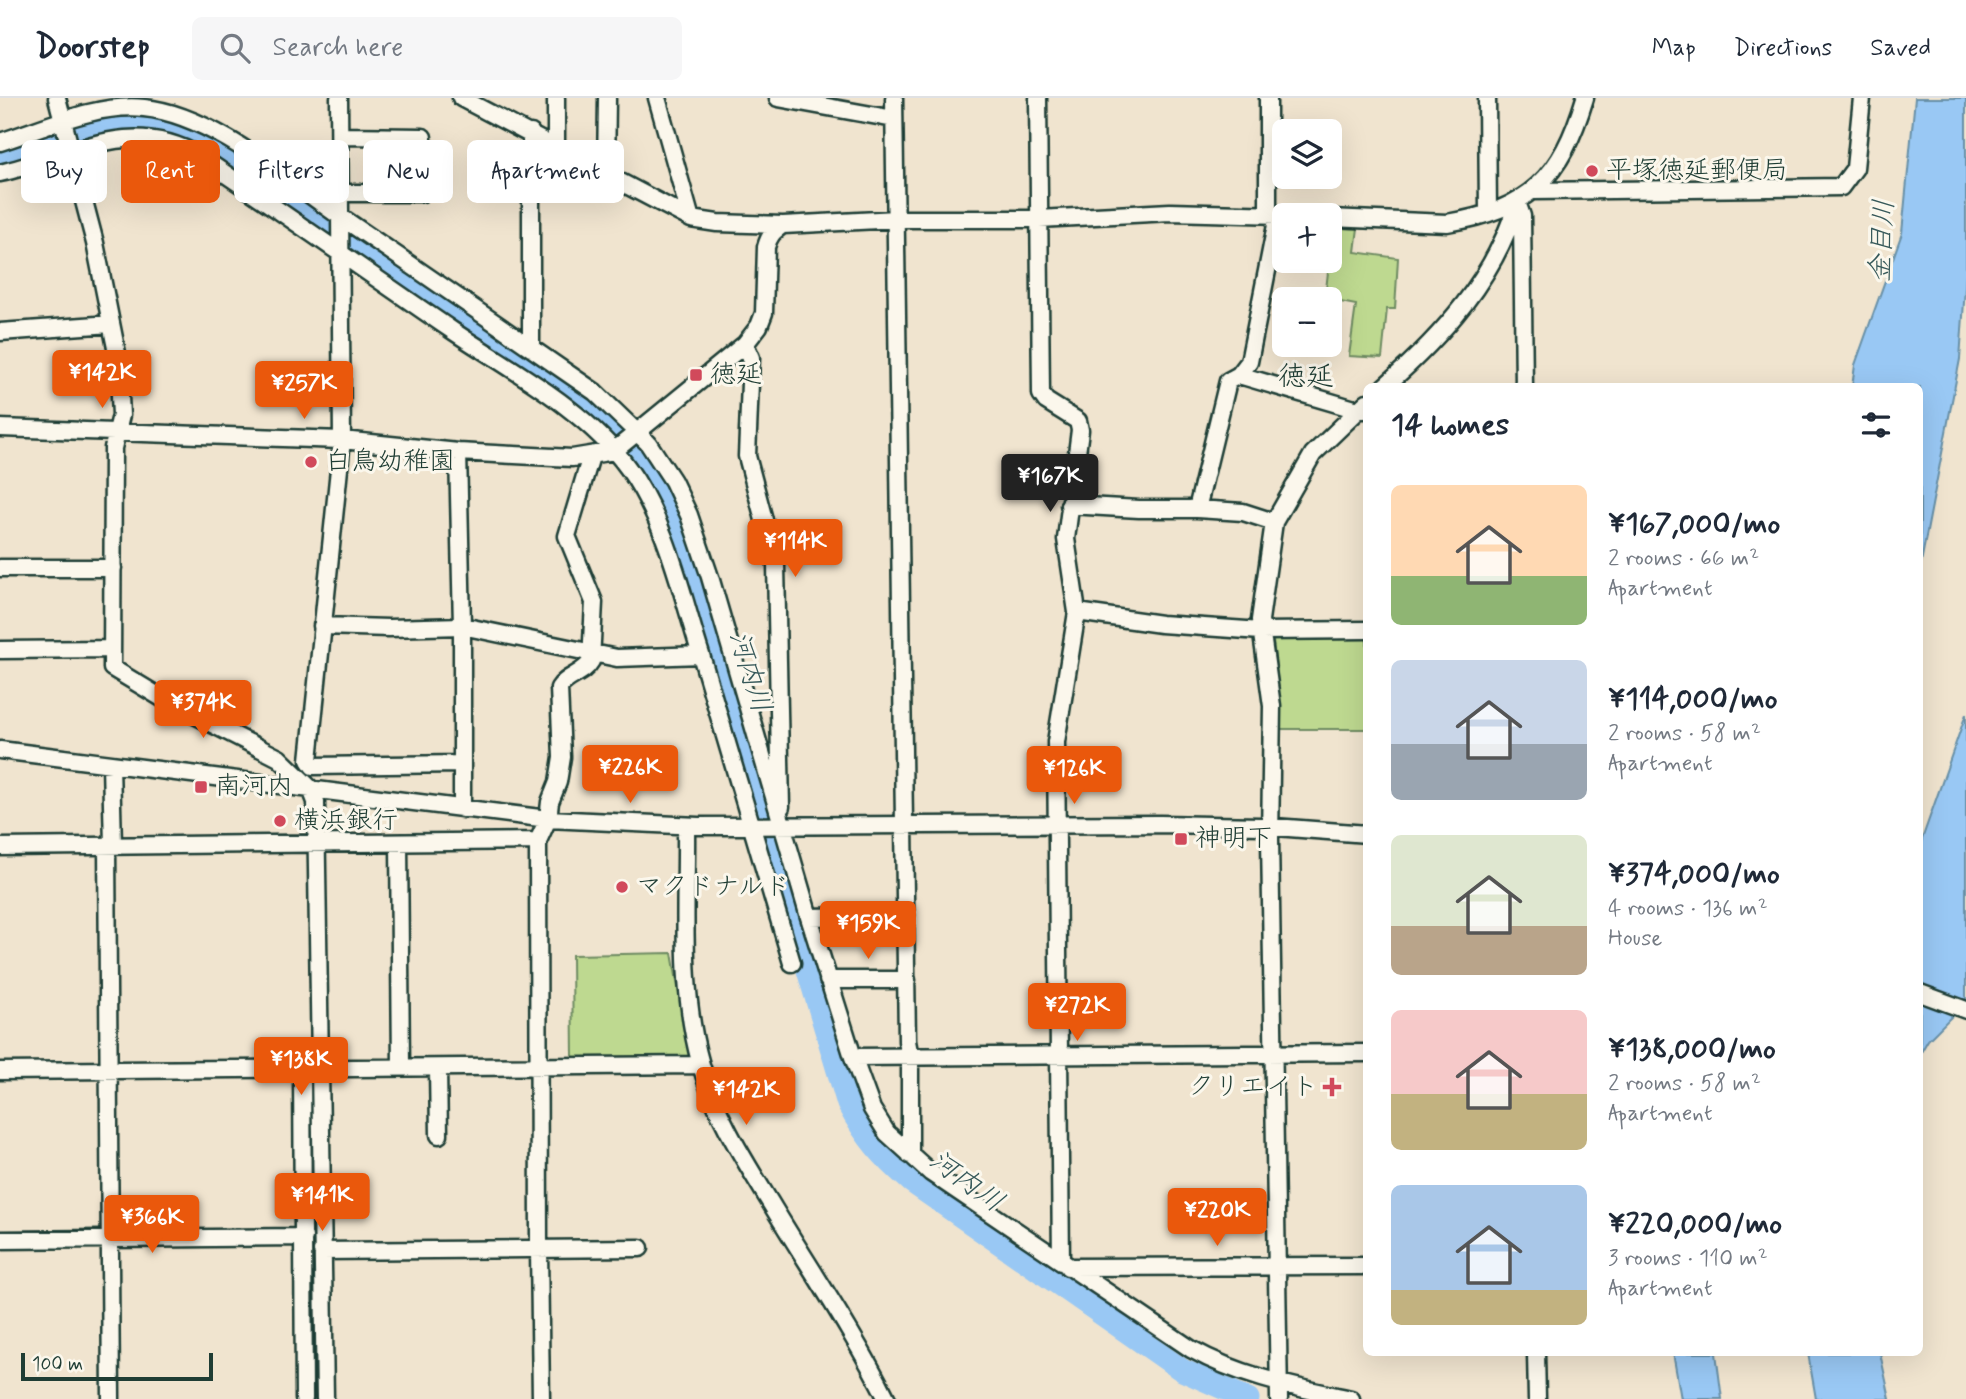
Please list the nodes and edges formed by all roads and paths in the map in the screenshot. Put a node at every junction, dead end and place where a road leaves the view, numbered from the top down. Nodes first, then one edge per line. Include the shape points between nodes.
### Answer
1 (57, 98) edge
2 (339, 98) edge
3 (461, 98) edge
4 (556, 98) edge
5 (607, 98) edge
6 (657, 98) edge
7 (778, 98) edge
8 (894, 98) edge
9 (1038, 98) edge
10 (1268, 98) edge
11 (1487, 98) edge
12 (1585, 98) edge
13 (1862, 98) edge
14 (176, 106) edge
15 (894, 119) junction
16 (63, 122) junction
17 (531, 133) junction
18 (340, 136) junction
19 (67, 140) edge
20 (340, 140) edge
21 (544, 140) edge
22 (556, 140) edge
23 (606, 140) edge
24 (107, 141) edge
25 (0, 142) edge
26 (21, 166) edge
27 (0, 173) edge
28 (624, 184) edge
29 (1534, 191) junction
30 (349, 193) edge
31 (84, 203) edge
32 (340, 203) edge
33 (1276, 203) edge
34 (1517, 203) junction
35 (1488, 213) junction
36 (1272, 215) edge
37 (340, 216) junction
38 (691, 219) junction
39 (897, 219) junction
40 (1039, 219) junction
41 (1342, 219) edge
42 (783, 225) junction
43 (1272, 241) edge
44 (339, 253) junction
45 (111, 324) junction
46 (0, 332) edge
47 (745, 344) junction
48 (531, 348) junction
49 (1240, 375) junction
50 (1388, 383) edge
51 (1524, 383) edge
52 (1363, 407) edge
53 (1363, 408) edge
54 (0, 428) edge
55 (115, 432) junction
56 (636, 433) junction
57 (342, 440) junction
58 (616, 449) junction
59 (458, 452) junction
60 (591, 456) junction
61 (1069, 505) junction
62 (1197, 509) junction
63 (1273, 522) junction
64 (0, 568) edge
65 (113, 568) junction
66 (1077, 612) junction
67 (321, 626) junction
68 (462, 626) junction
69 (1363, 630) edge
70 (1261, 631) junction
71 (110, 649) junction
72 (0, 650) edge
73 (592, 654) junction
74 (701, 655) junction
75 (0, 750) edge
76 (111, 764) junction
77 (462, 764) junction
78 (311, 789) junction
79 (462, 809) junction
80 (548, 819) junction
81 (905, 825) junction
82 (1056, 825) junction
83 (686, 826) junction
84 (1270, 826) junction
85 (751, 827) junction
86 (780, 827) junction
87 (1363, 834) edge
88 (538, 841) junction
89 (316, 843) junction
90 (400, 843) junction
91 (110, 846) junction
92 (0, 847) edge
93 (906, 915) junction
94 (809, 917) junction
95 (792, 963) dead end
96 (828, 980) junction
97 (907, 980) junction
98 (1923, 994) edge
99 (1966, 1010) edge
100 (1363, 1053) edge
101 (1274, 1054) junction
102 (1059, 1055) junction
103 (911, 1056) junction
104 (853, 1057) junction
105 (701, 1065) junction
106 (540, 1066) junction
107 (302, 1068) junction
108 (319, 1068) junction
109 (401, 1068) junction
110 (438, 1068) junction
111 (109, 1070) junction
112 (0, 1071) edge
113 (439, 1135) dead end
114 (910, 1155) junction
115 (110, 1237) junction
116 (303, 1237) junction
117 (0, 1240) edge
118 (640, 1248) dead end
119 (539, 1250) junction
120 (322, 1251) junction
121 (1064, 1264) junction
122 (1278, 1266) junction
123 (1363, 1266) edge
124 (1536, 1356) edge
125 (1280, 1392) edge
126 (111, 1399) edge
127 (304, 1399) edge
128 (325, 1399) edge
129 (541, 1399) edge
130 (887, 1399) edge
131 (1351, 1399) edge
132 (1537, 1399) edge

1 - 16 street
2 - 18 street
3 - 17 street
4 - 22 street
5 - 23 street
6 - 38 street
7 - 15 street
8 - 15 street
9 - 40 street
10 - 33 street
11 - 35 street
12 - 29 street via 1569,143
13 - 29 street via 1855,168 1841,187
14 - 16 street via 95,112
14 - 37 street
15 - 39 street
16 - 19 street
16 - 25 street
17 - 21 street
17 - 48 street
18 - 20 street
18 - 30 street via 422,137 422,193
24 - 44 street via 153,139 175,144
26 - 27 street
28 - 38 street
29 - 34 street
31 - 45 street
32 - 37 street
34 - 35 street
34 - 50 street via 1510,226 1474,291 1446,328
34 - 51 street via 1522,216
35 - 41 street via 1447,223
36 - 40 street via 1170,212
37 - 44 street
37 - 48 street
38 - 42 street
39 - 40 street
39 - 42 street
39 - 81 street
40 - 61 street via 1041,394 1078,421 1080,430
42 - 47 street via 773,231 766,247 764,313
43 - 49 street via 1249,362
44 - 57 street
44 - 58 street via 551,397
45 - 46 street
45 - 55 street via 121,415
47 - 56 street
47 - 86 street via 751,358 747,456 776,565
48 - 56 street via 595,392
49 - 52 street
49 - 62 street via 1228,381
53 - 63 street via 1313,454
54 - 55 street
55 - 57 street
55 - 65 street
56 - 58 street
56 - 86 street via 673,481 696,532
57 - 59 street
57 - 67 street
58 - 60 street
58 - 74 street via 655,514
59 - 60 street
59 - 68 street
60 - 73 street via 567,536 594,602
61 - 62 street
61 - 66 street via 1066,539
62 - 63 street via 1243,512
63 - 70 street
64 - 65 street
65 - 71 street
66 - 70 street
66 - 82 street via 1056,742
67 - 68 street
67 - 77 street via 309,760 313,766
68 - 73 street
68 - 77 street
69 - 70 street
70 - 84 street via 1272,706
71 - 72 street
71 - 78 street via 111,668 279,758
73 - 74 street via 617,658
73 - 80 street via 586,669 564,680 559,688 562,757
74 - 85 street
75 - 76 street
76 - 78 street
76 - 91 street
77 - 79 street
78 - 79 street
78 - 89 street via 316,802
79 - 80 street
80 - 83 street
80 - 88 street
81 - 82 street
81 - 86 street
81 - 93 street
82 - 84 street
82 - 102 street
83 - 85 street
83 - 105 street via 688,991
84 - 87 street
84 - 101 street
85 - 86 street
85 - 95 street
86 - 94 street
88 - 90 street
88 - 106 street
89 - 90 street
89 - 91 street
89 - 108 street
90 - 109 street
91 - 92 street
91 - 111 street
93 - 94 street
93 - 97 street
94 - 96 street
96 - 97 street
96 - 104 street
97 - 103 street
98 - 99 street
100 - 101 street
101 - 102 street
101 - 122 street
102 - 103 street
102 - 121 street
103 - 104 street
103 - 114 street
104 - 114 street via 872,1108 887,1133
105 - 106 street
105 - 130 street via 738,1151
106 - 110 street
106 - 119 street
107 - 108 street
107 - 111 street
107 - 116 street
108 - 109 street
108 - 120 street
109 - 110 street
110 - 113 street
111 - 112 street
111 - 115 street
114 - 121 street
115 - 116 street
115 - 117 street
115 - 126 street
116 - 127 street
118 - 119 street
119 - 120 street
119 - 129 street
120 - 128 street
121 - 122 street
121 - 125 street via 1191,1349
122 - 123 street
122 - 125 street
124 - 132 street
125 - 131 street

